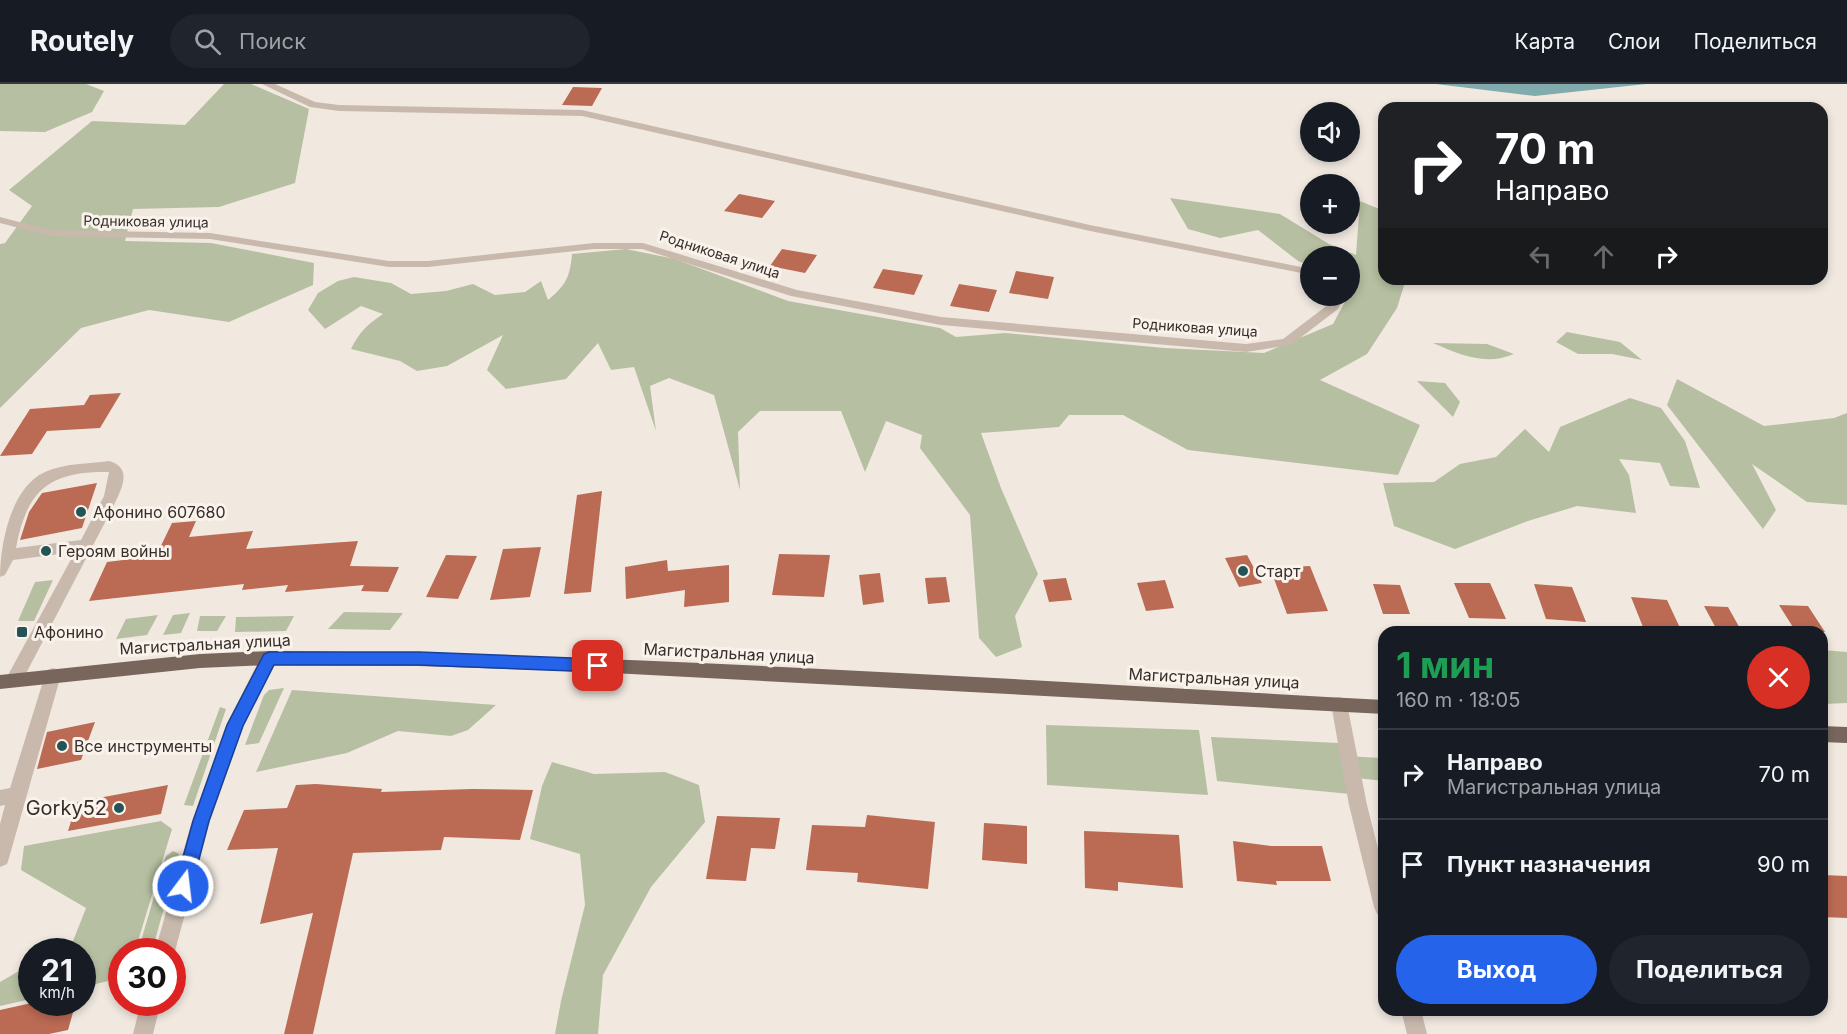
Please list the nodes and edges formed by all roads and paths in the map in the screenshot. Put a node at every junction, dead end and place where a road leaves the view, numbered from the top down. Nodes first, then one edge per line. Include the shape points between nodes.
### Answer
1 (267, 84) edge
2 (0, 220) edge
3 (1300, 270) edge
4 (1334, 306) edge
5 (86, 545) junction
6 (8, 555) junction
7 (0, 571) edge
8 (269, 658) junction
9 (53, 675) junction
10 (7, 681) edge
11 (1339, 704) junction
12 (1378, 707) edge
13 (1828, 734) edge
14 (1847, 735) edge
15 (9, 797) edge
16 (0, 858) edge
17 (1378, 884) edge
18 (169, 938) edge
19 (148, 1016) edge
20 (1412, 1016) edge
21 (143, 1034) edge
22 (1417, 1034) edge

1 - 3 street via 313,105 339,108 582,113 1090,228
2 - 4 street, Родниковая улица via 50,233 210,236 389,264 428,264 594,246 643,246 795,293 941,321 1246,348 1287,342
5 - 6 street
5 - 6 street via 118,475 109,466 49,476 30,491 9,541
5 - 10 street
6 - 7 street
8 - 9 main road, Магистральная улица
8 - 11 main road, Магистральная улица via 574,664
8 - 18 street via 235,725 201,821
9 - 10 main road, Магистральная улица
9 - 15 street
11 - 12 main road, Магистральная улица
11 - 17 street via 1358,806
13 - 14 main road
15 - 16 street
19 - 21 street
20 - 22 street

